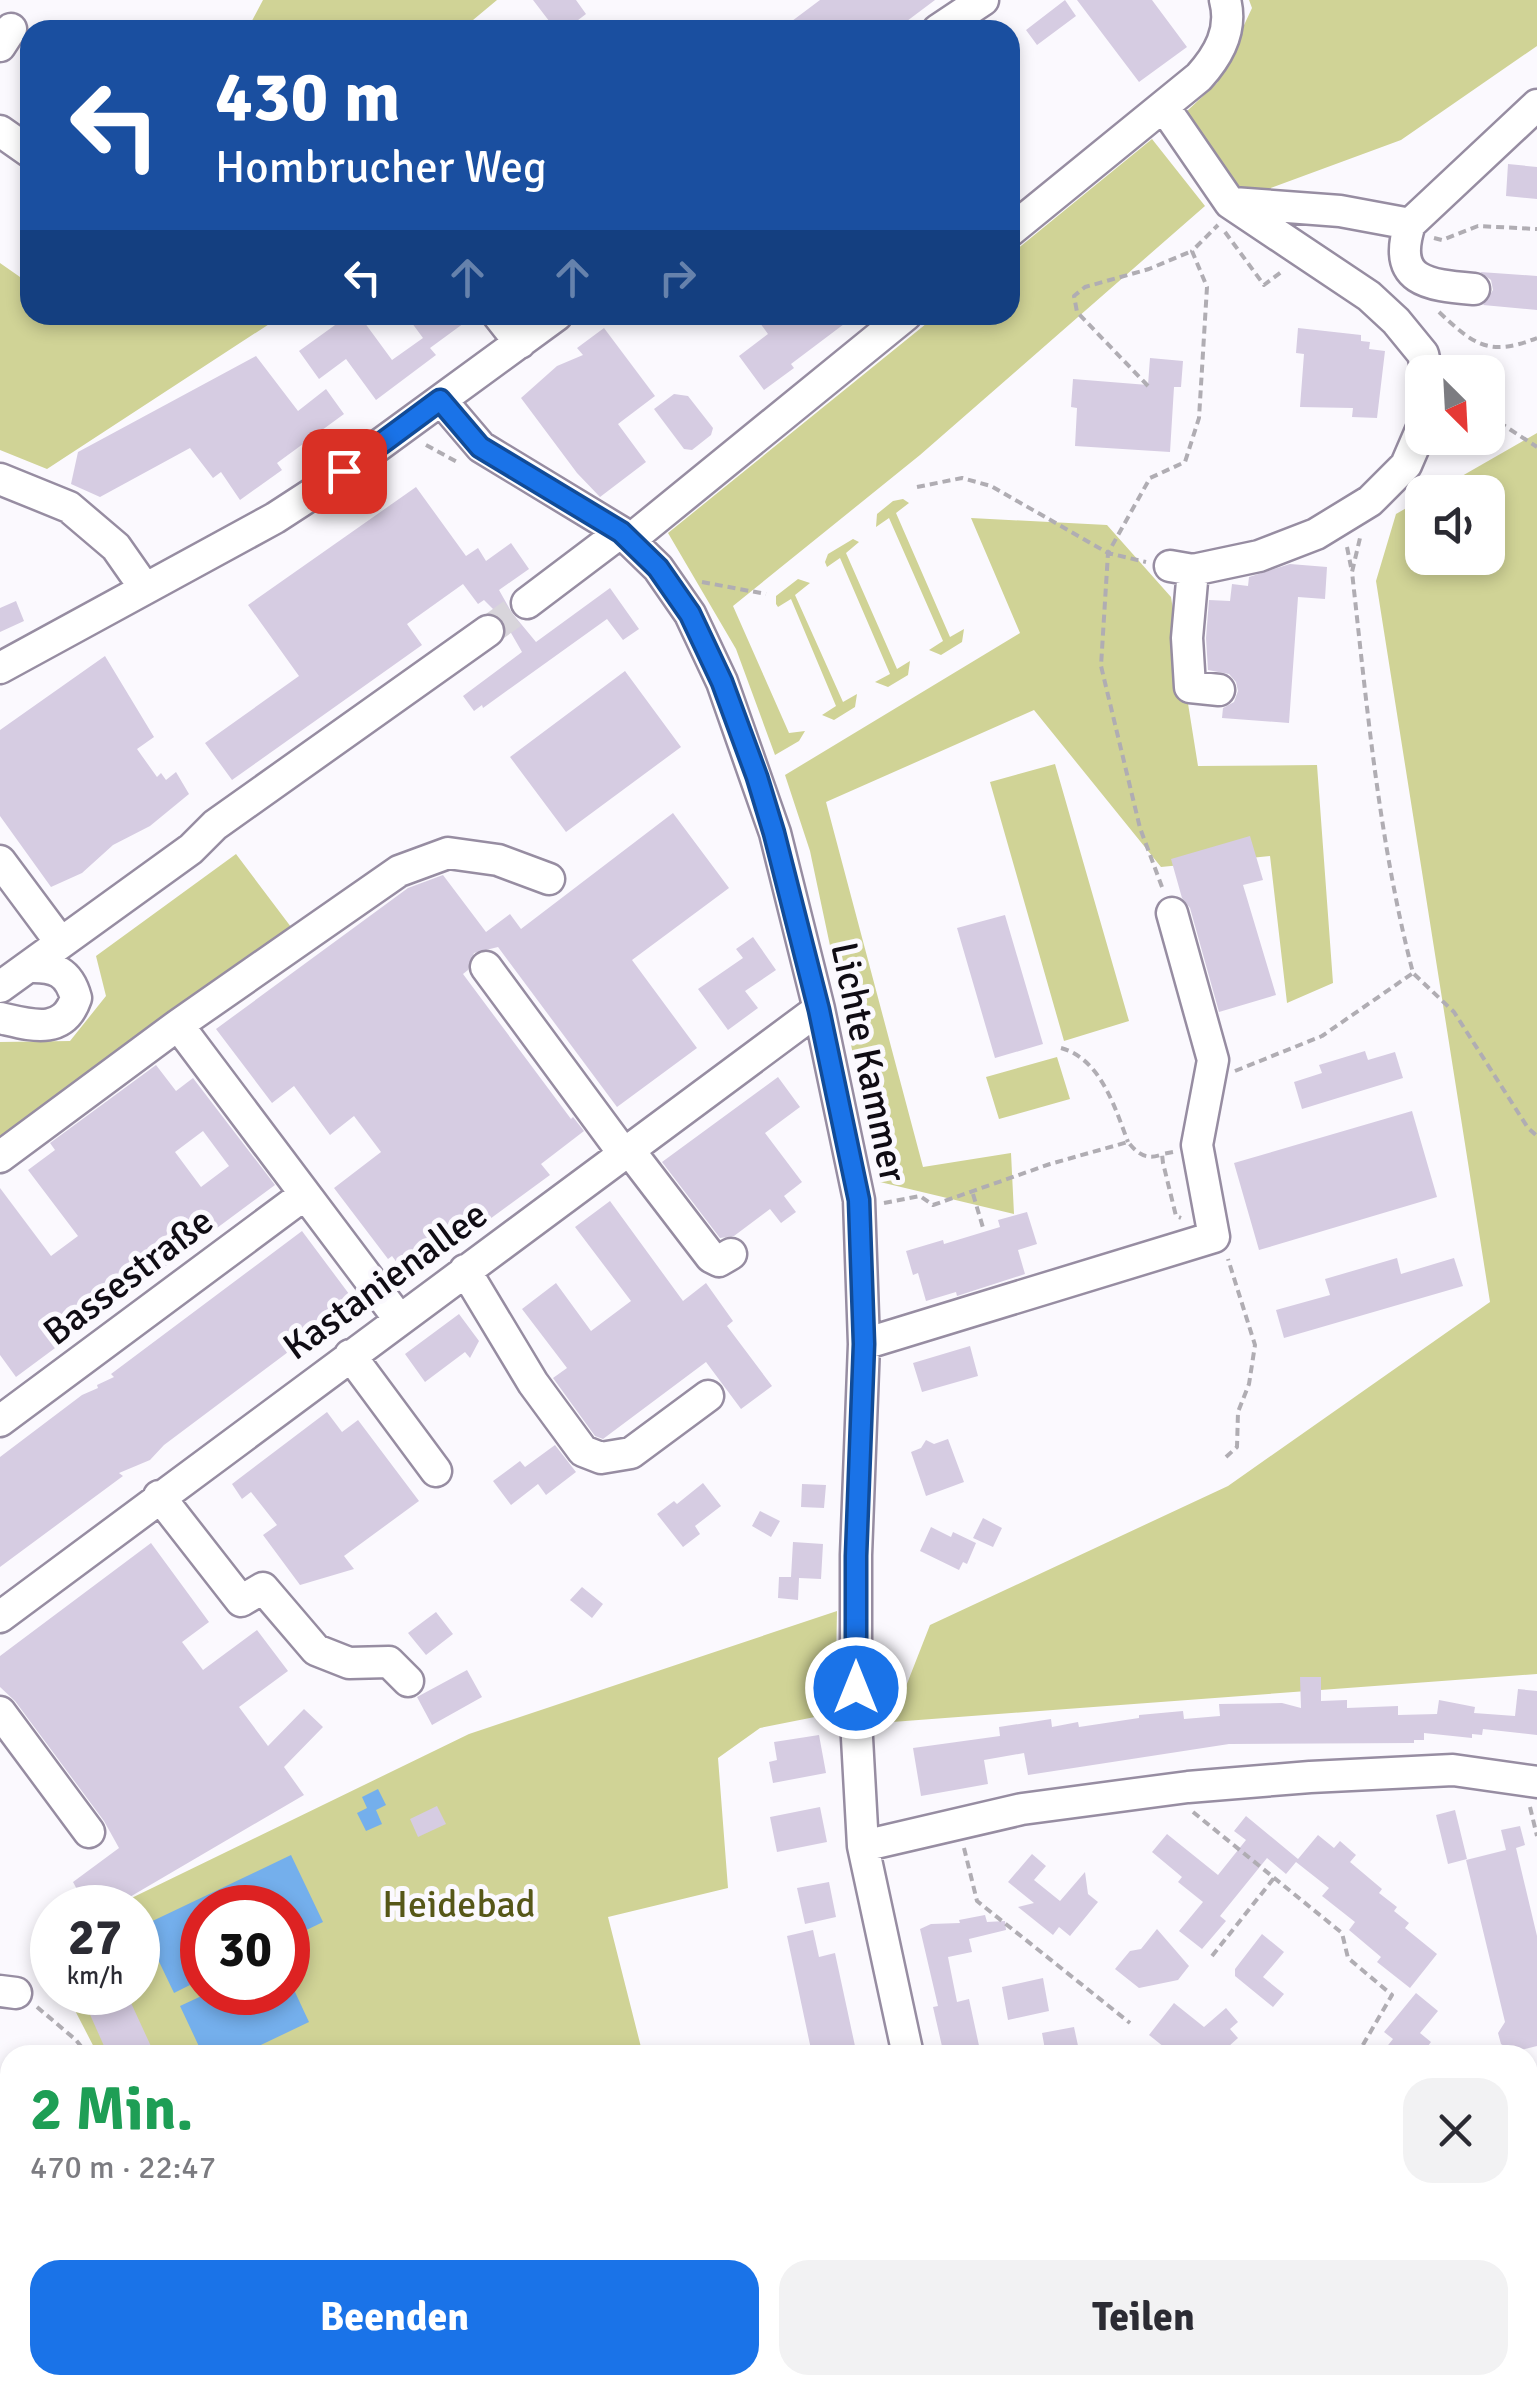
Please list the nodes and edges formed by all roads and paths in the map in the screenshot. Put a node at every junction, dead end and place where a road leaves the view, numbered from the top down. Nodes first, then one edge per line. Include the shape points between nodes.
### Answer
1 (983, 0) edge
2 (1225, 0) edge
3 (953, 20) edge
4 (1537, 105) edge
5 (1164, 108) junction
6 (1230, 203) junction
7 (1020, 223) edge
8 (1410, 224) junction
9 (1537, 229) edge
10 (1192, 251) junction
11 (1474, 289) dead end
12 (1439, 312) dead end
13 (506, 325) edge
14 (543, 325) edge
15 (893, 325) edge
16 (1537, 338) edge
17 (520, 342) junction
18 (1422, 355) edge
19 (1148, 386) dead end
20 (440, 400) junction
21 (1505, 426) edge
22 (1537, 447) edge
23 (1410, 455) edge
24 (0, 479) edge
25 (917, 487) dead end
26 (1370, 501) junction
27 (626, 535) junction
28 (1108, 553) junction
29 (1131, 560) dead end
30 (696, 581) dead end
31 (144, 588) junction
32 (766, 594) dead end
33 (527, 603) tunnel mouth
34 (488, 630) tunnel mouth
35 (0, 668) edge
36 (1219, 690) dead end
37 (0, 862) edge
38 (549, 878) dead end
39 (1172, 914) joint
40 (60, 943) junction
41 (29, 967) junction
42 (486, 967) dead end
43 (1413, 973) junction
44 (0, 988) edge
45 (819, 1010) junction
46 (0, 1018) edge
47 (178, 1025) junction
48 (1061, 1048) dead end
49 (1208, 1082) junction
50 (1537, 1136) edge
51 (1128, 1142) junction
52 (626, 1152) junction
53 (1162, 1154) dead end
54 (0, 1157) edge
55 (972, 1194) junction
56 (304, 1195) junction
57 (860, 1207) junction
58 (984, 1232) dead end
59 (731, 1254) dead end
60 (466, 1270) junction
61 (399, 1319) junction
62 (864, 1344) junction
63 (350, 1355) junction
64 (1244, 1395) dead end
65 (708, 1396) dead end
66 (0, 1422) edge
67 (1226, 1458) dead end
68 (436, 1471) dead end
69 (159, 1496) junction
70 (0, 1617) edge
71 (408, 1681) dead end
72 (0, 1712) edge
73 (1537, 1782) edge
74 (1188, 1787) junction
75 (958, 1824) junction
76 (90, 1832) dead end
77 (864, 1846) junction
78 (1274, 1878) junction
79 (1212, 1956) dead end
80 (8, 1992) edge
81 (1130, 2022) dead end
82 (78, 2045) edge
83 (906, 2045) edge
84 (1363, 2045) edge

1 - 3 street
2 - 5 street via 1227,26 1214,61
4 - 8 street
5 - 6 street
5 - 7 street
6 - 8 street
6 - 10 path
6 - 18 street via 1369,296
8 - 9 path via 1420,236 1442,240 1478,226
8 - 11 street via 1402,248 1410,271 1434,286
10 - 19 path via 1074,296 1077,312
10 - 28 path via 1206,287 1200,418 1185,462 1150,478
12 - 16 path via 1491,349
13 - 17 street
14 - 17 street
15 - 27 street
17 - 20 street
20 - 27 street, Lichte Kammer via 480,447
20 - 31 street via 288,510
21 - 22 path
23 - 26 street
24 - 31 street via 69,507 116,547
25 - 28 path via 962,478 990,486
26 - 36 street via 1316,534 1259,556 1182,568 1190,687
26 - 43 path via 1352,572 1380,811
27 - 33 street
27 - 45 street, Lichte Kammer via 690,614 722,682 774,833
28 - 29 path
28 - 39 path via 1102,666 1140,828
30 - 32 path
31 - 35 street
34 - 40 street
37 - 40 street
38 - 47 street via 498,860 448,853 398,871
39 - 49 street via 1213,1060
40 - 41 street
41 - 44 street
41 - 46 street via 65,974 76,998 71,1013 53,1025
42 - 52 street
43 - 49 path via 1322,1036
43 - 50 path via 1454,1012
45 - 52 street, Kastanienallee
45 - 57 street, Lichte Kammer
47 - 54 street
47 - 56 street
48 - 51 path via 1082,1059 1106,1088
49 - 62 street via 1197,1146 1214,1237
51 - 53 path via 1145,1156
51 - 55 path
52 - 59 street via 710,1257 719,1261
52 - 60 street, Kastanienallee
55 - 57 path via 934,1205 920,1196
55 - 58 path
56 - 61 street
56 - 66 street, Bassestraße
57 - 62 street, Lichte Kammer
60 - 61 street, Kastanienallee
60 - 65 street via 583,1451 601,1458 632,1453
61 - 63 street, Kastanienallee
62 - 77 street, Lichte Kammer via 856,1556
63 - 68 street
63 - 69 street, Kastanienallee
64 - 67 path via 1236,1447
69 - 70 street, Kastanienallee
69 - 71 street via 241,1601 263,1588 316,1650 349,1663 389,1662
72 - 76 street
73 - 74 street via 1454,1770
74 - 75 street via 1022,1808
74 - 78 path via 1192,1811
75 - 77 street
75 - 81 path via 976,1901
77 - 83 street, Lichte Kammer
78 - 79 path
78 - 84 path via 1342,1932 1348,1958 1392,1995
80 - 82 path via 48,2014

